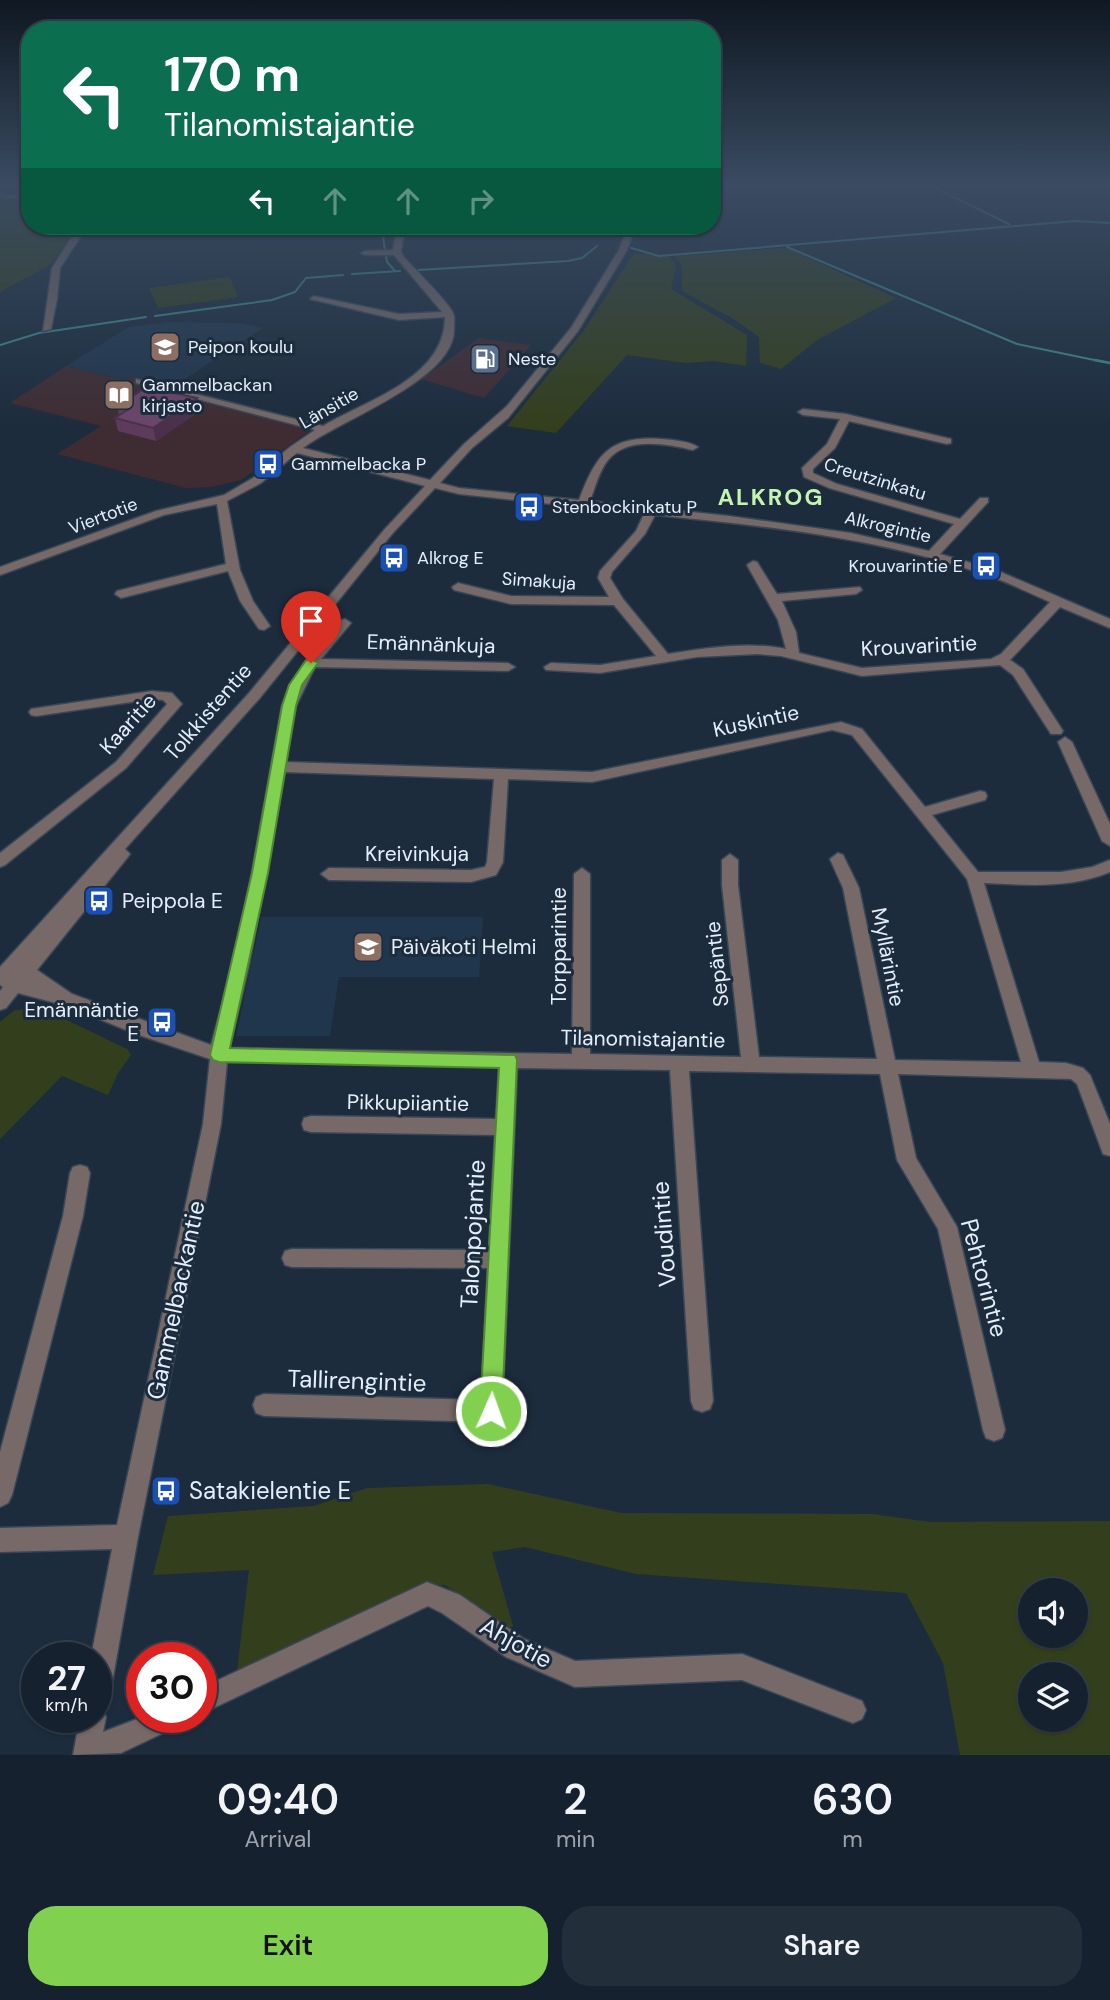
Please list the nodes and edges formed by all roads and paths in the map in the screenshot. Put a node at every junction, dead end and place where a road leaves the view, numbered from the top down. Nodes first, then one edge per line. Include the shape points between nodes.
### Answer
1 (58, 265) edge
2 (404, 265) edge
3 (613, 265) edge
4 (314, 299) dead end
5 (449, 314) junction
6 (46, 329) dead end
7 (139, 381) dead end
8 (803, 412) dead end
9 (846, 417) junction
10 (323, 429) junction
11 (947, 441) dead end
12 (693, 447) dead end
13 (294, 449) junction
14 (439, 484) junction
15 (221, 500) junction
16 (984, 500) dead end
17 (583, 505) junction
18 (651, 512) junction
19 (962, 523) junction
20 (932, 555) junction
21 (753, 565) dead end
22 (233, 566) junction
23 (0, 571) edge
24 (458, 587) dead end
25 (856, 590) dead end
26 (121, 594) dead end
27 (774, 597) junction
28 (618, 601) junction
29 (1058, 601) junction
30 (345, 623) dead end
31 (1110, 624) edge
32 (264, 626) dead end
33 (793, 656) junction
34 (664, 657) junction
35 (1002, 660) junction
36 (311, 663) junction
37 (508, 667) dead end
38 (551, 667) dead end
39 (36, 712) dead end
40 (279, 767) junction
41 (501, 776) junction
42 (980, 796) dead end
43 (922, 813) junction
44 (1110, 841) edge
45 (838, 859) dead end
46 (730, 860) dead end
47 (0, 861) edge
48 (1110, 866) edge
49 (329, 874) dead end
50 (582, 874) dead end
51 (974, 877) junction
52 (9, 973) edge
53 (0, 1003) edge
54 (219, 1055) junction
55 (508, 1060) junction
56 (581, 1061) junction
57 (679, 1063) junction
58 (751, 1064) junction
59 (886, 1065) junction
60 (1032, 1068) junction
61 (311, 1124) dead end
62 (505, 1127) junction
63 (1110, 1147) edge
64 (80, 1173) dead end
65 (292, 1258) dead end
66 (498, 1259) junction
67 (702, 1401) dead end
68 (264, 1405) dead end
69 (491, 1411) joint
70 (994, 1430) dead end
71 (0, 1495) edge
72 (126, 1538) junction
73 (0, 1540) edge
74 (107, 1642) edge
75 (217, 1693) edge
76 (853, 1710) dead end
77 (90, 1733) edge
78 (136, 1733) edge
79 (87, 1752) edge

1 - 6 street
2 - 5 street
3 - 14 street, Tolkkistentie via 575,329
4 - 5 street via 399,317
5 - 10 street, Länsitie via 450,342 432,365
7 - 10 street
8 - 9 street
9 - 11 street
9 - 19 street, Creutzinkatu via 831,446 807,468 808,475
10 - 13 street, Länsitie
12 - 17 street via 654,440 610,452
13 - 14 street, Alkrogintie
13 - 15 street, Länsitie via 256,481
14 - 17 street, Alkrogintie
14 - 52 street, Tolkkistentie via 381,540 254,696 102,862
15 - 22 street
15 - 23 street, Viertotie via 161,513
16 - 19 street
17 - 18 street, Alkrogintie
18 - 20 street, Alkrogintie via 796,527
18 - 28 street via 642,532 604,575
19 - 20 street
20 - 29 street, Alkrogintie via 992,573
21 - 27 street
22 - 26 street
22 - 32 street via 254,615
24 - 28 street, Simakuja via 511,600
25 - 27 street
27 - 33 street via 793,641
28 - 34 street
29 - 31 street, Alkrogintie
29 - 35 street, Krouvarintie
30 - 36 street, Gammelbackantie
33 - 34 street, Krouvarintie via 749,650
33 - 35 street, Krouvarintie via 875,672
34 - 38 street, Krouvarintie via 600,669
35 - 44 street via 1018,672 1060,736
36 - 37 street, Emännänkuja
36 - 40 street, Gammelbackantie via 292,696
39 - 47 street, Kaaritie via 152,695 167,696 175,704 121,765
40 - 41 street, Kuskintie
40 - 54 street, Gammelbackantie
41 - 43 street, Kuskintie via 592,777 841,726 857,732
41 - 49 street, Kreivinkuja via 495,862 490,871 471,876
42 - 43 street
43 - 51 street, Kuskintie
45 - 59 street, Myllärintie via 851,888
46 - 58 street, Sepäntie
48 - 51 street via 1044,878
50 - 56 street, Torpparintie
51 - 60 street, Kuskintie
52 - 53 street, Tolkkistentie
52 - 54 street via 31,992 69,1000
54 - 55 street, Tilanomistajantie
54 - 72 street, Gammelbackantie via 212,1124
55 - 56 street, Tilanomistajantie
55 - 62 street, Talonpojantie
56 - 57 street, Tilanomistajantie
57 - 58 street, Tilanomistajantie
57 - 67 street, Voudintie
58 - 59 street, Tilanomistajantie
59 - 60 street, Tilanomistajantie
59 - 70 street, Pehtorintie via 907,1160 947,1227
60 - 63 street, Tilanomistajantie via 1066,1070 1084,1080
61 - 62 street, Pikkupiiantie
62 - 66 street, Talonpojantie
64 - 71 street via 74,1216
65 - 66 street
66 - 69 street, Talonpojantie
68 - 69 street, Tallirengintie
72 - 73 street
72 - 74 street, Gammelbackantie
75 - 76 street, Ahjotie via 427,1594 451,1604 515,1648 575,1674 742,1667
77 - 79 street
78 - 79 street

